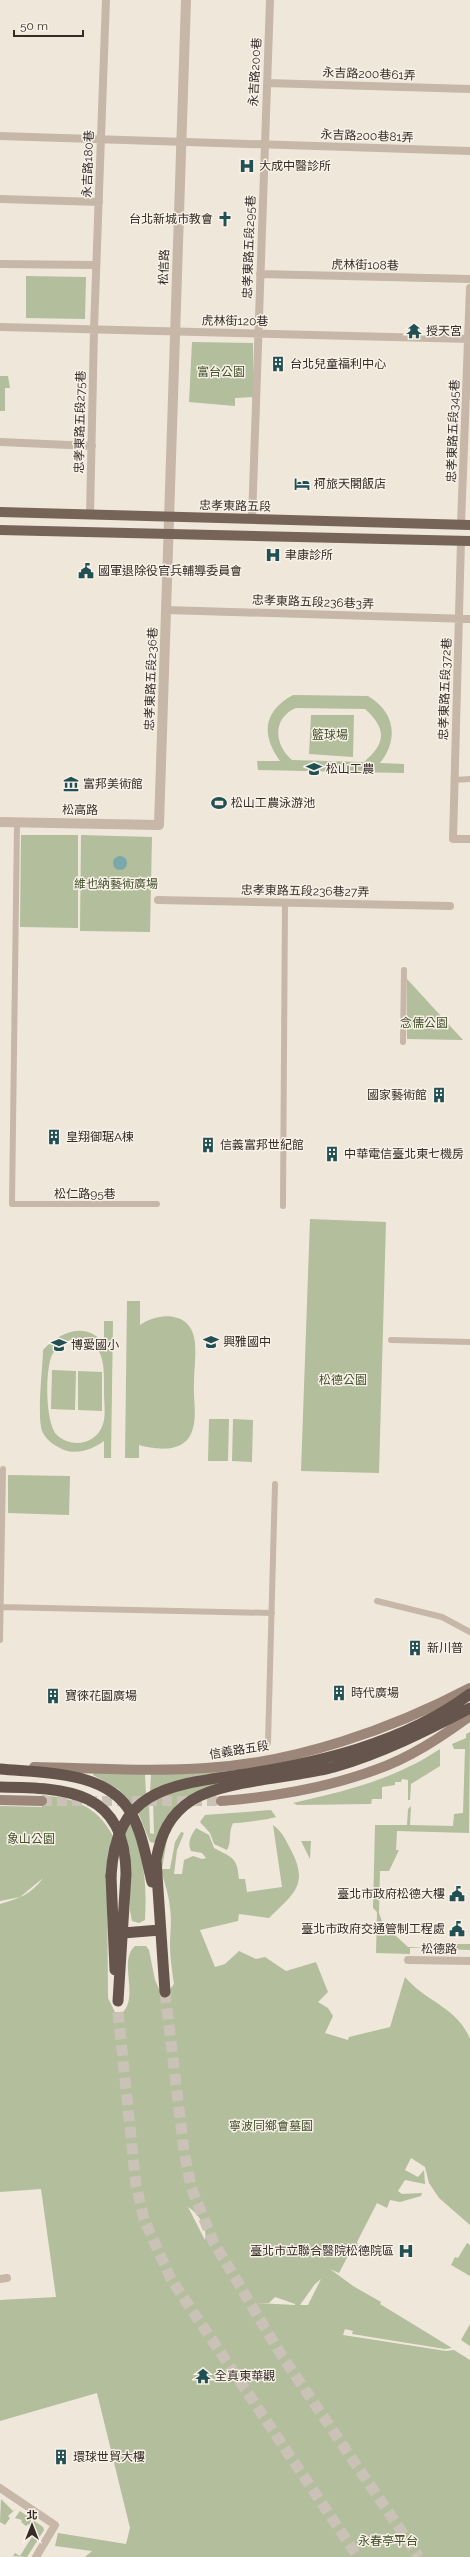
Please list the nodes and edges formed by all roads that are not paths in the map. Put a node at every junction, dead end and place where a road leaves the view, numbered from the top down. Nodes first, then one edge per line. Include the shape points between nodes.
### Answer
1 (106, 0) edge
2 (186, 0) edge
3 (270, 0) edge
4 (267, 84) junction
5 (470, 89) edge
6 (0, 136) edge
7 (101, 138) junction
8 (181, 142) junction
9 (264, 144) junction
10 (470, 151) edge
11 (0, 199) edge
12 (99, 202) junction
13 (0, 264) edge
14 (96, 265) junction
15 (260, 274) junction
16 (470, 279) edge
17 (470, 288) edge
18 (0, 326) edge
19 (94, 329) junction
20 (175, 331) junction
21 (258, 333) junction
22 (469, 339) edge
23 (0, 442) edge
24 (92, 446) junction
25 (0, 512) edge
26 (90, 515) junction
27 (169, 517) junction
28 (252, 519) junction
29 (466, 524) edge
30 (0, 530) edge
31 (168, 534) junction
32 (466, 540) edge
33 (166, 610) junction
34 (459, 618) junction
35 (470, 619) edge
36 (470, 779) edge
37 (454, 780) junction
38 (0, 822) edge
39 (17, 822) junction
40 (159, 825) joint
41 (470, 839) edge
42 (158, 900) dead end
43 (285, 902) junction
44 (450, 906) dead end
45 (404, 970) dead end
46 (403, 1042) dead end
47 (158, 1204) dead end
48 (283, 1206) dead end
49 (391, 1340) dead end
50 (470, 1342) edge
51 (3, 1469) dead end
52 (276, 1484) dead end
53 (377, 1602) dead end
54 (0, 1607) edge
55 (272, 1613) junction
56 (470, 1632) edge
57 (0, 1640) edge
58 (470, 1688) edge
59 (470, 1694) edge
60 (470, 1708) edge
61 (470, 1716) edge
62 (268, 1743) dead end
63 (0, 1768) edge
64 (0, 1787) edge
65 (0, 1800) edge
66 (42, 1801) tunnel mouth
67 (220, 1801) tunnel mouth
68 (159, 1916) junction
69 (160, 1930) junction
70 (123, 1932) junction
71 (408, 1960) dead end
72 (470, 1961) edge
73 (165, 1992) tunnel mouth
74 (118, 2001) junction
75 (118, 2012) tunnel mouth
76 (0, 2488) edge
77 (36, 2557) edge

1 - 7 street, 永吉路180巷
2 - 8 street, 松信路
3 - 4 street, 永吉路200巷
4 - 5 street, 永吉路200巷61弄
4 - 9 street, 永吉路200巷
6 - 7 street, 永吉路200巷81弄
7 - 8 street, 永吉路200巷81弄
7 - 12 street, 永吉路180巷
8 - 9 street, 永吉路200巷81弄
8 - 20 street, 松信路
9 - 10 street, 永吉路200巷81弄
9 - 15 street, 忠孝東路五段295巷
11 - 12 street
12 - 14 street, 永吉路180巷
13 - 14 street
14 - 19 street, 永吉路180巷
15 - 16 street, 虎林街108巷
15 - 21 street, 忠孝東路五段295巷
17 - 22 street, 忠孝東路五段345巷
18 - 19 street, 虎林街120巷
19 - 20 street, 虎林街120巷
19 - 24 street, 忠孝東路五段275巷
20 - 21 street, 虎林街120巷
20 - 27 street, 松信路
21 - 22 street, 虎林街120巷
21 - 28 street, 忠孝東路五段295巷
22 - 29 street, 忠孝東路五段345巷
23 - 24 street
24 - 26 street, 忠孝東路五段275巷
25 - 26 main road, 忠孝東路五段
26 - 27 main road, 忠孝東路五段
27 - 28 main road, 忠孝東路五段
27 - 31 street, 松信路
28 - 29 main road, 忠孝東路五段
29 - 32 main road
30 - 31 main road
31 - 32 main road
31 - 33 street, 忠孝東路五段236巷
32 - 34 street, 忠孝東路五段372巷
33 - 34 street, 忠孝東路五段236巷3弄
33 - 40 street, 忠孝東路五段236巷
34 - 35 street, 忠孝東路五段236巷3弄
34 - 37 street, 忠孝東路五段372巷
36 - 37 street
37 - 41 street, 忠孝東路五段372巷 via 453,839
38 - 39 street, 松高路
39 - 40 street, 松高路
39 - 47 street, 松仁路95巷 via 12,1204
42 - 43 street, 忠孝東路五段236巷27弄
43 - 44 street, 忠孝東路五段236巷27弄
43 - 48 street
45 - 46 street
49 - 50 street
51 - 54 street
52 - 55 street
53 - 56 street via 442,1617
54 - 55 street
54 - 57 street
55 - 62 street
58 - 63 main road, 信義路五段 via 429,1709 306,1752 237,1764 159,1770
59 - 74 highway, bridge via 432,1717 356,1750 308,1764 178,1786 145,1800 130,1814 120,1829 112,1852 113,1943
60 - 68 highway via 380,1752 295,1776 217,1790 193,1800 174,1815 160,1839 156,1860
61 - 67 main road via 441,1737 376,1770 286,1793
63 - 68 highway via 74,1777 96,1784 118,1798 130,1811 143,1842
64 - 70 highway via 68,1792 85,1797 110,1816 117,1826 126,1855
65 - 66 main road
68 - 69 highway
69 - 70 highway
69 - 73 highway
70 - 74 highway
71 - 72 street, 松德路
74 - 75 highway
76 - 77 street via 56,2525

